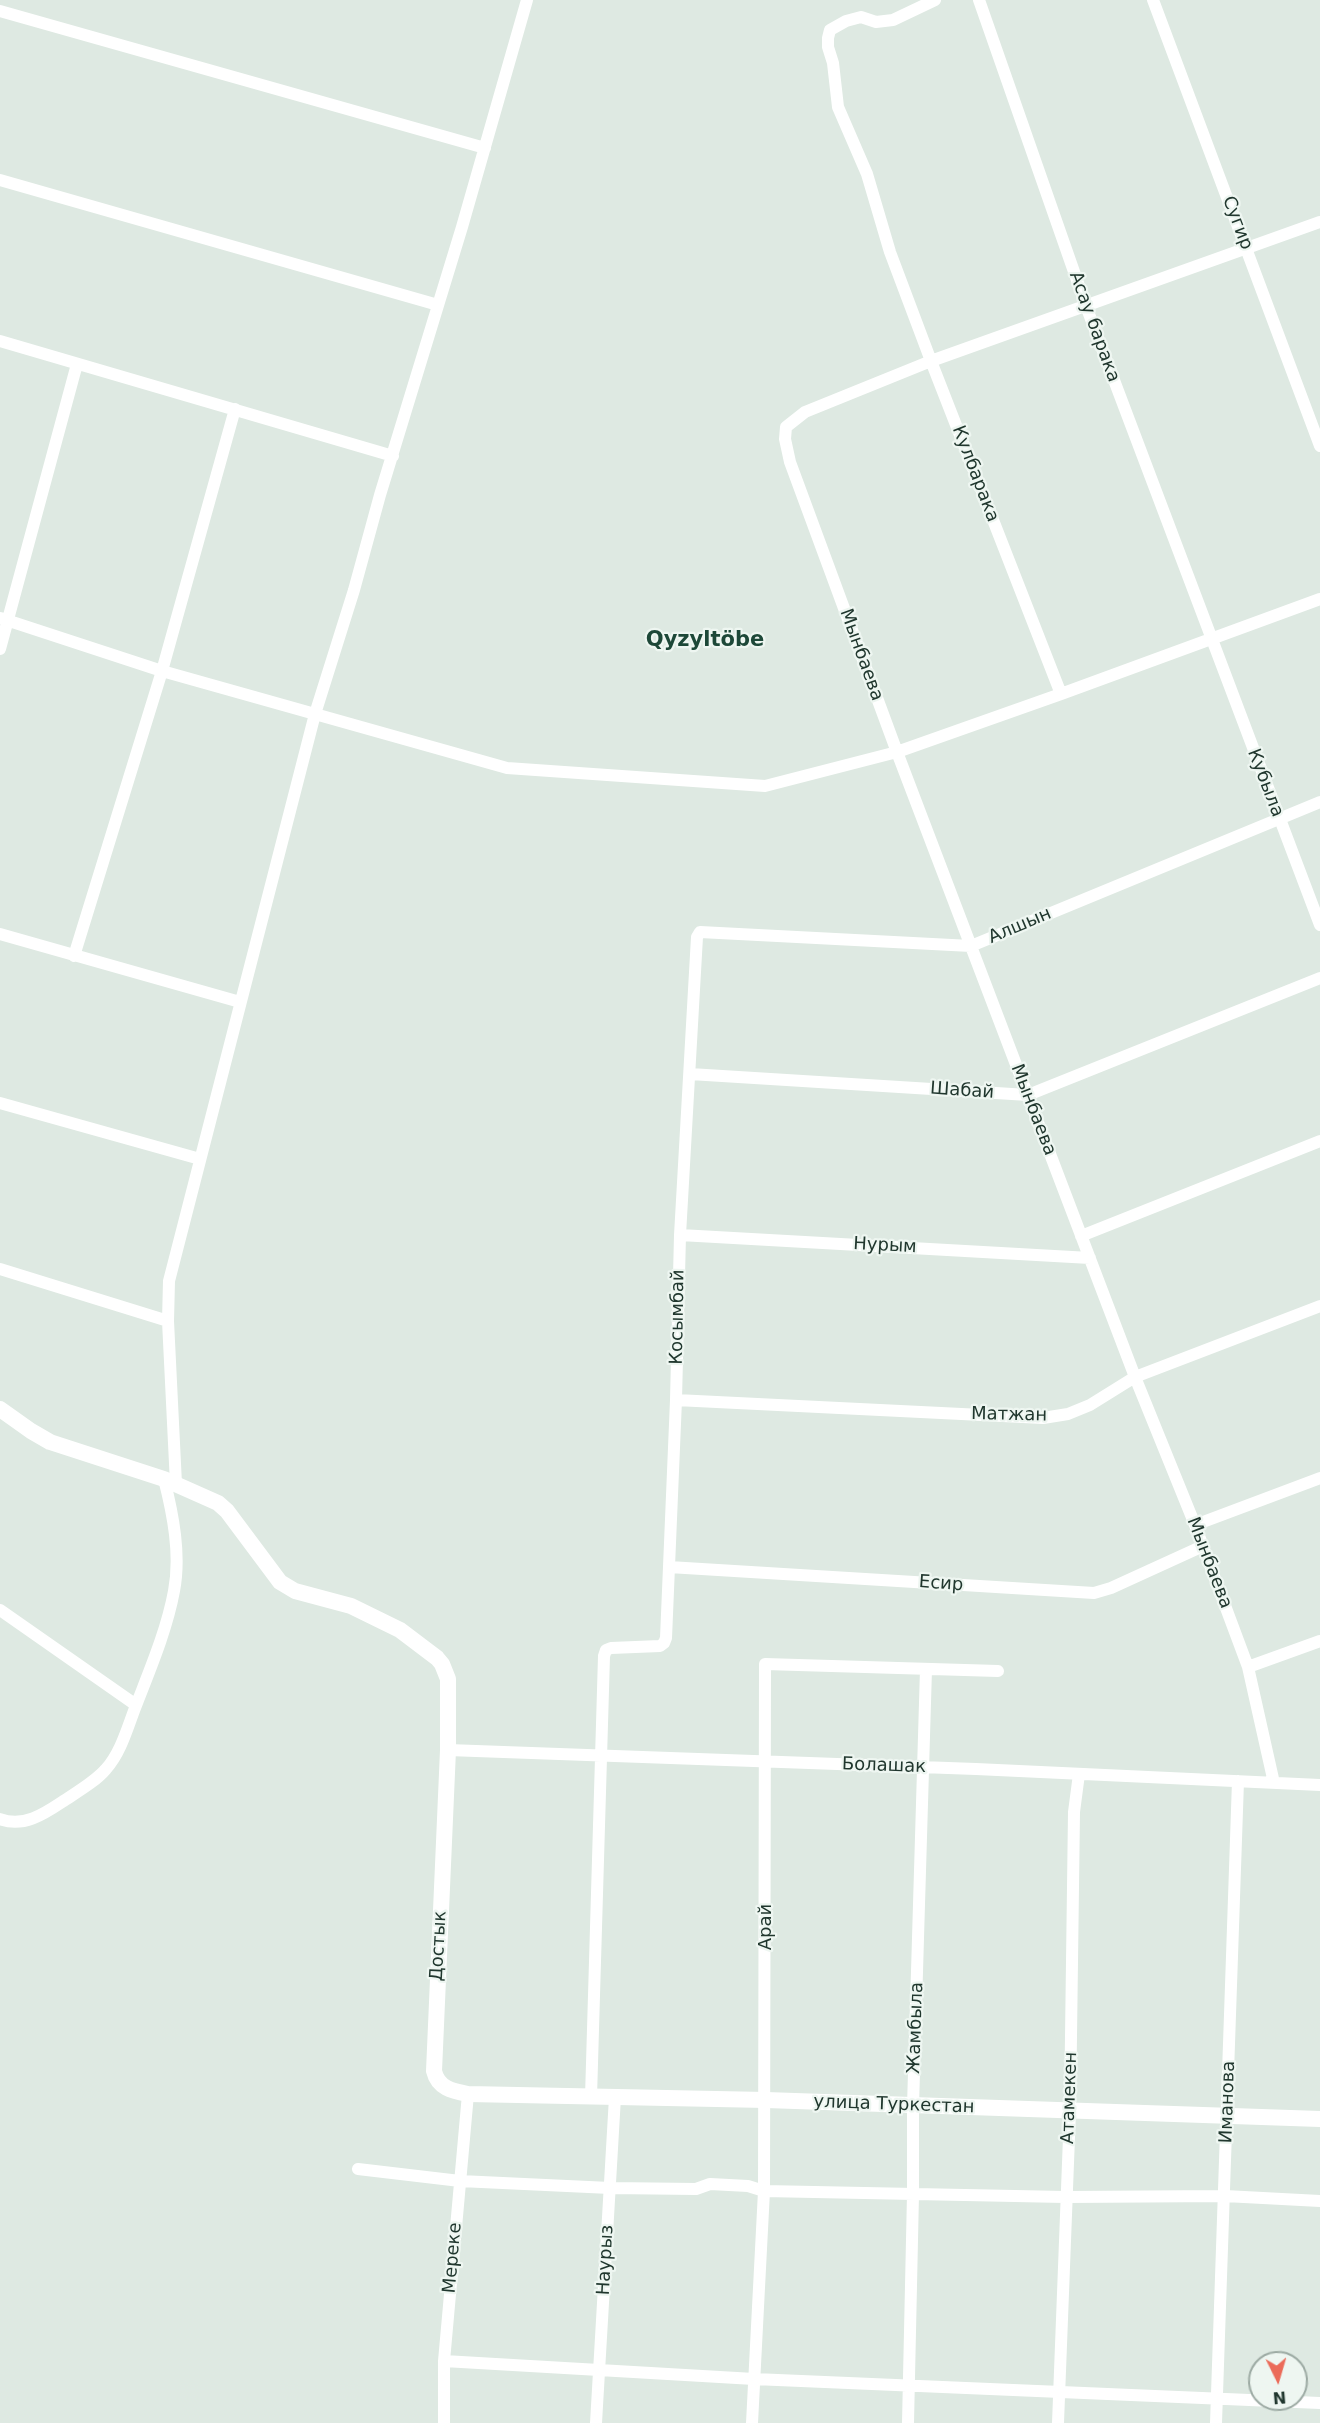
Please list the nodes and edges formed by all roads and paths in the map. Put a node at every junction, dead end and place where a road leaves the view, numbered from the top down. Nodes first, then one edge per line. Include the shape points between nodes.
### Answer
1 (527, 0) edge
2 (935, 0) edge
3 (979, 0) edge
4 (1153, 0) edge
5 (0, 11) edge
6 (485, 148) junction
7 (0, 180) edge
8 (1320, 222) edge
9 (1247, 248) junction
10 (438, 305) junction
11 (1086, 306) junction
12 (0, 341) edge
13 (931, 361) junction
14 (78, 364) junction
15 (235, 410) junction
16 (1320, 446) edge
17 (393, 456) junction
18 (1320, 599) edge
19 (4, 619) edge
20 (1212, 640) junction
21 (0, 650) edge
22 (162, 672) junction
23 (1061, 694) junction
24 (315, 714) junction
25 (897, 752) junction
26 (1320, 802) edge
27 (1278, 818) junction
28 (1320, 925) edge
29 (700, 932) joint
30 (0, 934) edge
31 (971, 946) junction
32 (74, 956) junction
33 (1320, 978) edge
34 (240, 1002) junction
35 (690, 1074) junction
36 (1028, 1095) junction
37 (0, 1103) edge
38 (1320, 1141) edge
39 (200, 1159) junction
40 (680, 1235) junction
41 (1081, 1236) junction
42 (1090, 1258) junction
43 (0, 1269) edge
44 (1320, 1306) edge
45 (168, 1321) junction
46 (1135, 1377) junction
47 (676, 1400) junction
48 (0, 1410) edge
49 (1320, 1478) edge
50 (170, 1482) junction
51 (1195, 1525) junction
52 (1203, 1546) junction
53 (669, 1567) junction
54 (0, 1610) edge
55 (1320, 1641) edge
56 (1248, 1667) junction
57 (926, 1670) junction
58 (998, 1671) dead end
59 (136, 1705) junction
60 (448, 1750) junction
61 (601, 1756) junction
62 (766, 1762) junction
63 (924, 1767) junction
64 (1079, 1774) junction
65 (1238, 1781) junction
66 (1274, 1783) junction
67 (1320, 1785) edge
68 (0, 1819) edge
69 (468, 2094) junction
70 (591, 2097) junction
71 (615, 2097) junction
72 (766, 2100) junction
73 (913, 2106) junction
74 (1070, 2111) junction
75 (1227, 2116) junction
76 (1320, 2119) edge
77 (358, 2169) dead end
78 (460, 2181) junction
79 (610, 2188) junction
80 (764, 2191) junction
81 (914, 2194) junction
82 (1225, 2196) junction
83 (1065, 2197) junction
84 (1320, 2201) edge
85 (444, 2361) junction
86 (599, 2370) junction
87 (754, 2379) junction
88 (910, 2386) junction
89 (1059, 2392) junction
90 (1218, 2399) junction
91 (1320, 2403) edge
92 (444, 2423) edge
93 (596, 2423) edge
94 (752, 2423) edge
95 (908, 2423) edge
96 (1058, 2423) edge
97 (1216, 2423) edge

1 - 6 street
2 - 13 street, Кулбарака via 893,20 846,21 830,30 828,38 838,106 867,174 890,252
3 - 11 street, Асау барака
4 - 9 street, Сугир
5 - 6 street
6 - 10 street
7 - 10 street
8 - 9 street
9 - 11 street
9 - 16 street, Сугир
10 - 17 street
11 - 13 street
11 - 20 street, Асау барака
12 - 14 street
13 - 23 street, Кулбарака
13 - 25 street, Мынбаева via 805,412 786,427 790,462
14 - 15 street
14 - 19 street
15 - 17 street
15 - 22 street
17 - 24 street
18 - 20 street
19 - 21 street
19 - 22 street
20 - 23 street
20 - 27 street, Кубыла
22 - 24 street
22 - 32 street
23 - 25 street
24 - 25 street via 507,768 686,782 765,786
24 - 34 street
25 - 31 street, Мынбаева
26 - 27 street, Алшын
27 - 28 street, Кубыла
27 - 31 street, Алшын
29 - 31 street, Алшын
29 - 35 street, Косымбай
30 - 32 street
31 - 36 street, Мынбаева
32 - 34 street
33 - 36 street, Шабай
34 - 39 street
35 - 36 street, Шабай
35 - 40 street, Косымбай
36 - 41 street, Мынбаева
37 - 39 street
38 - 41 street
39 - 45 street via 169,1281
40 - 42 street, Нурым
40 - 47 street, Косымбай
41 - 42 street, Мынбаева
42 - 46 street, Мынбаева
43 - 45 street
44 - 46 street, Матжан
45 - 50 street
46 - 47 street, Матжан via 1090,1405 1043,1418
46 - 51 street, Мынбаева
47 - 53 street, Косымбай
48 - 50 street, Достык via 50,1442
49 - 51 street
50 - 59 street via 177,1571 174,1592
50 - 60 street, Достык via 218,1503 227,1511 287,1587 351,1606 400,1630 438,1659 449,1688
51 - 52 street, Мынбаева
52 - 53 street, Есир via 1094,1593
52 - 56 street, Мынбаева
53 - 61 street, Косымбай via 664,1643 606,1650
54 - 59 street
55 - 56 street
56 - 66 street, Мынбаева
57 - 58 street, Арай
57 - 62 street, Арай via 765,1664
57 - 63 street, Жамбыла
59 - 68 street via 117,1754 93,1781 43,1815 28,1821
60 - 61 street, Болашак
60 - 69 street, Достык via 434,2071 445,2088
61 - 62 street, Болашак
61 - 70 street
62 - 63 street, Болашак
62 - 72 street, Арай
63 - 64 street, Болашак
63 - 73 street, Жамбыла
64 - 65 street, Болашак
64 - 74 street, Атамекен via 1074,1812
65 - 66 street, Болашак
65 - 75 street, Иманова
66 - 67 street, Болашак
69 - 70 street, улица Туркестан
69 - 78 street, Мереке
70 - 71 street, улица Туркестан
71 - 72 street, улица Туркестан
71 - 79 street, Наурыз
72 - 73 street, улица Туркестан
72 - 80 street, Арай
73 - 74 street, улица Туркестан
73 - 81 street, Жамбыла
74 - 75 street, улица Туркестан
74 - 83 street, Атамекен
75 - 76 street, улица Туркестан
75 - 82 street, Иманова
77 - 78 street
78 - 79 street
78 - 85 street, Мереке
79 - 80 street via 696,2189 710,2184
79 - 86 street, Наурыз
80 - 81 street
80 - 87 street, Арай
81 - 83 street
81 - 88 street, Жамбыла
82 - 83 street
82 - 84 street
82 - 90 street, Иманова
83 - 89 street, Атамекен
85 - 86 street
85 - 92 street, Мереке
86 - 87 street
86 - 93 street, Наурыз
87 - 88 street
87 - 94 street, Арай
88 - 89 street
88 - 95 street, Жамбыла
89 - 90 street
89 - 96 street, Атамекен
90 - 91 street
90 - 97 street, Иманова

